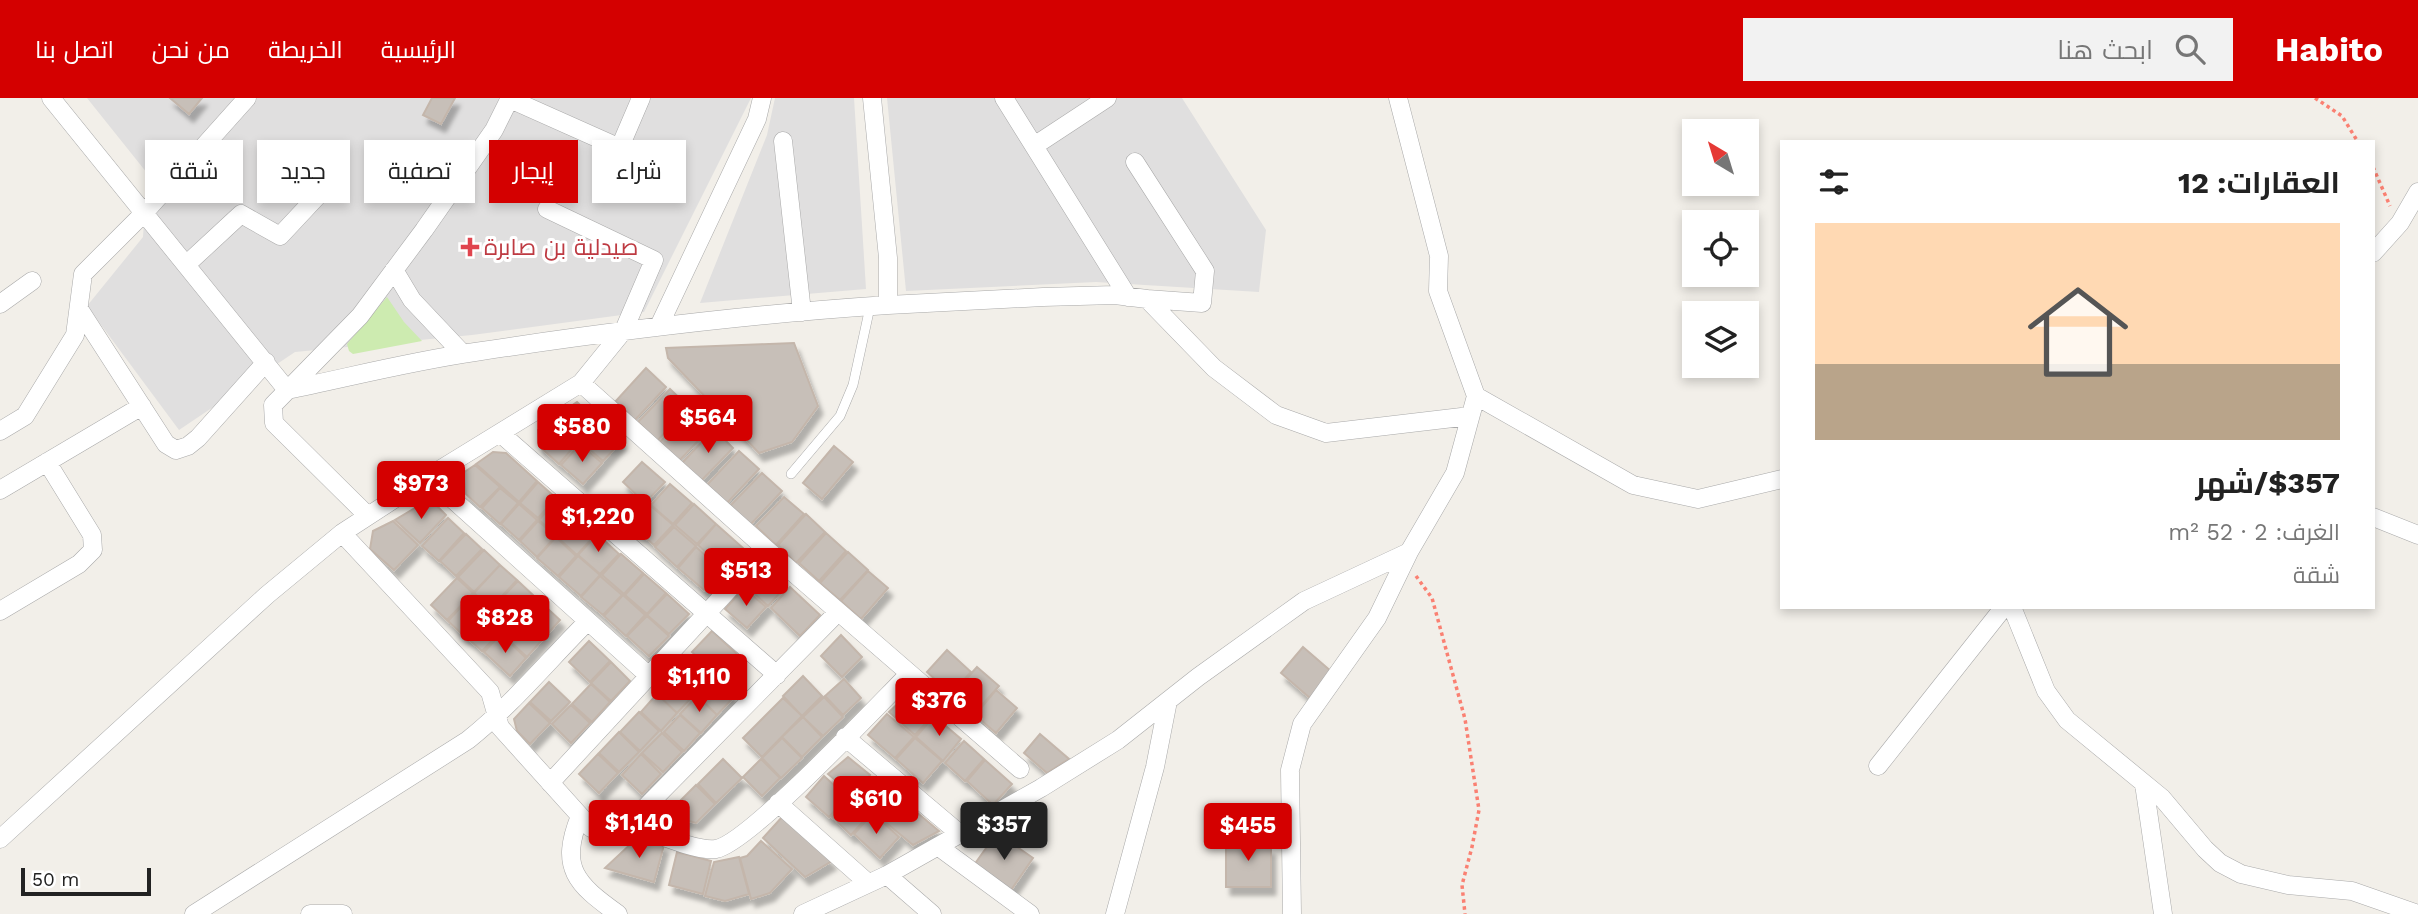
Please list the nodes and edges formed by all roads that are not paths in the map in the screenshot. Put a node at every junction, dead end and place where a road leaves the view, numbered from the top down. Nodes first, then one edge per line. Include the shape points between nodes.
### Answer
1 (51, 98) edge
2 (247, 98) edge
3 (510, 98) edge
4 (641, 98) edge
5 (762, 98) edge
6 (872, 98) edge
7 (1004, 98) edge
8 (1107, 98) edge
9 (1398, 98) edge
10 (604, 140) edge
11 (623, 140) edge
12 (783, 141) dead end
13 (1034, 146) junction
14 (1135, 162) dead end
15 (2418, 192) edge
16 (311, 203) edge
17 (547, 209) dead end
18 (145, 212) junction
19 (2375, 251) edge
20 (187, 264) junction
21 (394, 270) junction
22 (32, 281) dead end
23 (1138, 298) junction
24 (0, 304) edge
25 (879, 306) junction
26 (79, 309) junction
27 (802, 312) junction
28 (659, 326) junction
29 (624, 330) junction
30 (463, 354) junction
31 (266, 362) junction
32 (581, 383) junction
33 (287, 390) junction
34 (1476, 396) junction
35 (142, 406) junction
36 (1470, 416) junction
37 (0, 431) edge
38 (500, 433) junction
39 (47, 462) junction
40 (791, 474) dead end
41 (428, 477) junction
42 (1780, 479) edge
43 (0, 490) edge
44 (368, 516) junction
45 (2375, 518) edge
46 (342, 533) junction
47 (2418, 535) edge
48 (766, 549) junction
49 (1406, 556) junction
50 (2002, 609) edge
51 (2013, 609) edge
52 (0, 611) edge
53 (838, 612) junction
54 (708, 613) junction
55 (588, 621) junction
56 (777, 674) junction
57 (909, 674) junction
58 (649, 676) junction
59 (1168, 701) junction
60 (496, 718) junction
61 (845, 737) junction
62 (1878, 766) dead end
63 (1020, 769) dead end
64 (550, 783) junction
65 (2144, 783) junction
66 (778, 803) junction
67 (580, 816) junction
68 (629, 824) junction
69 (960, 834) junction
70 (0, 839) edge
71 (939, 847) junction
72 (887, 875) junction
73 (868, 883) junction
74 (194, 914) edge
75 (310, 914) edge
76 (343, 914) edge
77 (618, 914) edge
78 (803, 914) edge
79 (932, 914) edge
80 (1030, 914) edge
81 (1115, 914) edge
82 (1292, 914) edge
83 (2163, 914) edge
84 (2418, 914) edge

1 - 18 street
2 - 18 street
3 - 10 street
3 - 21 street via 494,130
4 - 11 street
5 - 28 street via 757,119
6 - 25 street via 888,258
7 - 13 street
8 - 13 street
9 - 34 street via 1439,256 1438,291
12 - 27 street
13 - 23 street
14 - 23 street via 1205,271 1202,303
15 - 19 street via 2400,223
16 - 20 street via 280,236 241,214
17 - 29 street via 654,260
18 - 20 street
18 - 26 street via 83,274
20 - 31 street
21 - 30 street via 412,300
21 - 33 street via 360,316
22 - 24 street
23 - 25 street via 1043,297
23 - 36 street via 1214,369 1288,420 1326,433
25 - 27 street
25 - 40 lane via 839,416
26 - 35 street
26 - 37 street via 75,335 25,416
27 - 28 street
28 - 29 street
29 - 30 street
29 - 32 street
30 - 33 street
31 - 33 street
31 - 35 street via 188,446 176,450 166,443
32 - 38 street
32 - 48 street
33 - 44 street via 273,405 274,422
34 - 36 street
34 - 42 street via 1633,485 1698,499
35 - 39 street
36 - 49 street via 1455,473
38 - 41 street
38 - 54 street
39 - 43 street
39 - 52 street via 92,535 93,550 79,564
41 - 44 street
41 - 55 street
44 - 46 street
45 - 47 street
46 - 60 street via 490,692
46 - 70 street via 267,594
48 - 53 street
48 - 54 street
49 - 59 street via 1304,601
49 - 82 street via 1377,618 1302,724 1290,770
50 - 62 street
51 - 65 street via 2046,691 2067,720
53 - 56 street
53 - 57 street
54 - 56 street
54 - 58 street
55 - 58 street
55 - 60 street
56 - 68 street
57 - 61 street
57 - 63 street
58 - 64 street
59 - 69 street via 1096,754
59 - 81 street
60 - 64 street
60 - 74 street
61 - 66 street
61 - 69 street
64 - 67 street
65 - 83 street
65 - 84 street via 2205,849 2241,874 2288,885 2352,891
66 - 68 street via 737,840 714,849
66 - 73 street
67 - 68 street via 602,833 617,832
67 - 77 street via 572,838 571,868 593,897
69 - 71 street
71 - 72 street
71 - 80 street
72 - 73 street
72 - 79 street
73 - 78 street
75 - 76 street

